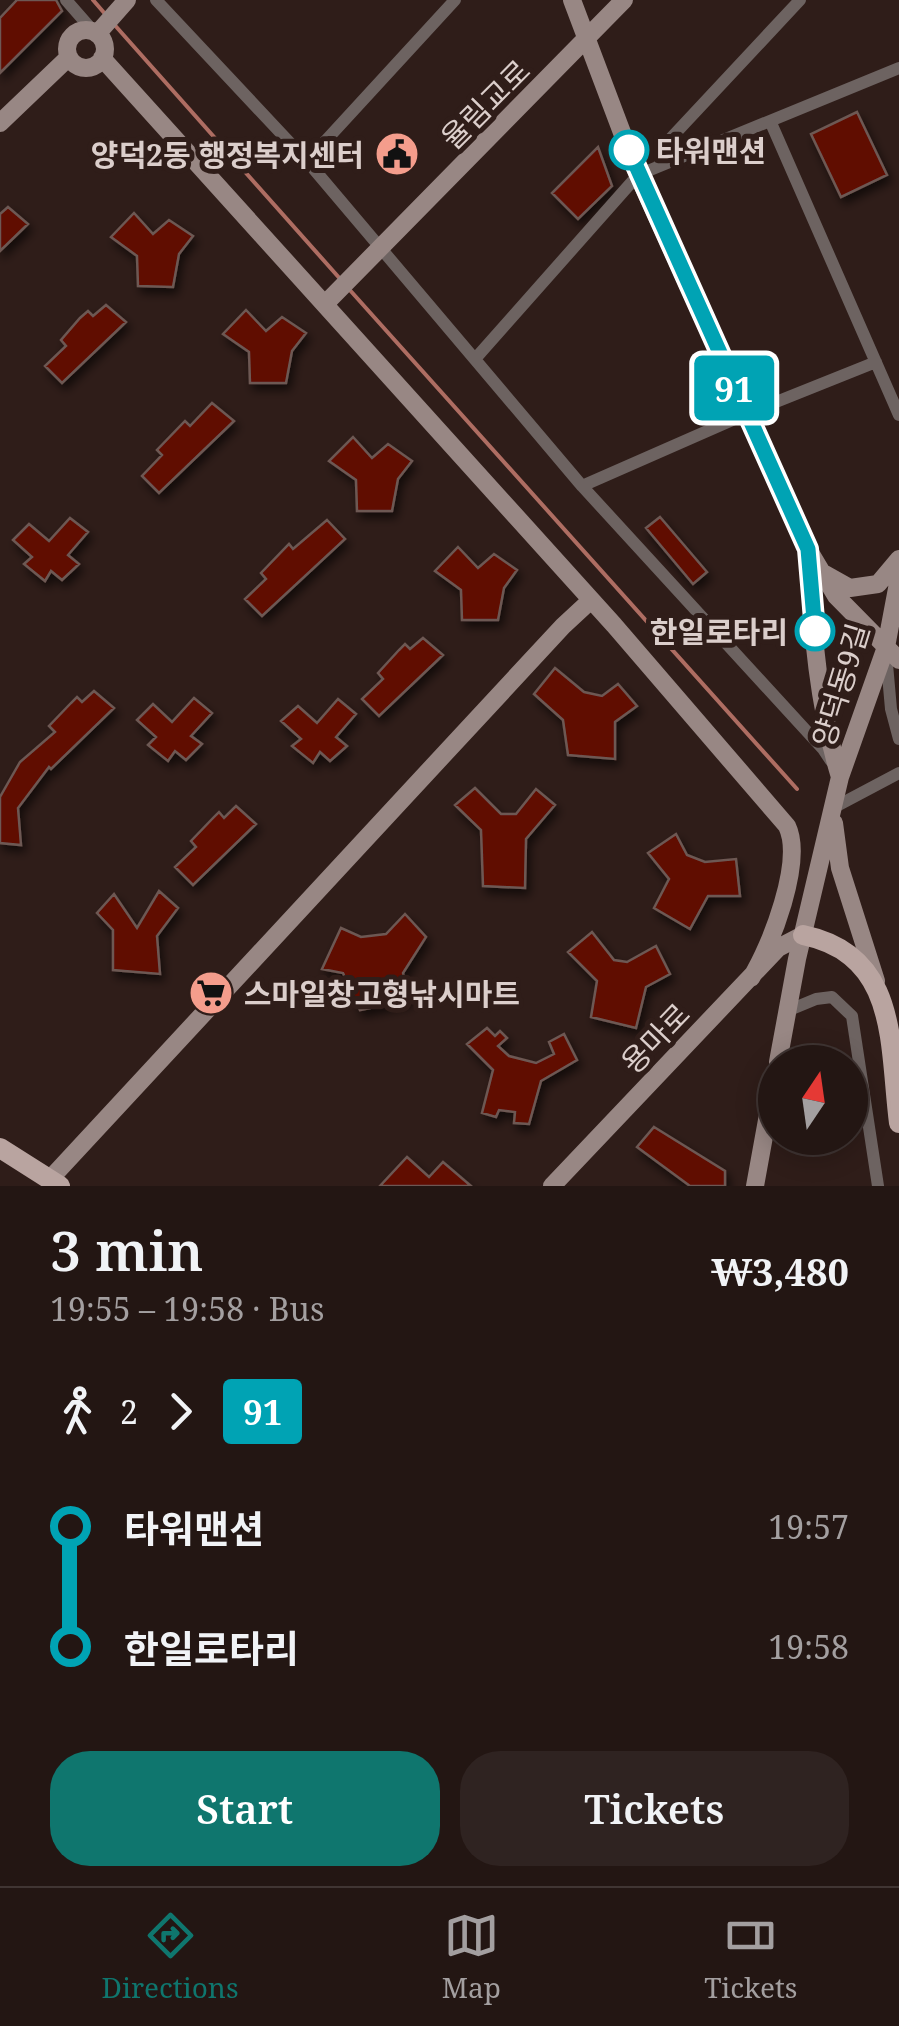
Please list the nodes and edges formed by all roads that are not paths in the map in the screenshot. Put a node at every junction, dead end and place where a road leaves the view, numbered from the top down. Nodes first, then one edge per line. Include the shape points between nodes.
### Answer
1 (66, 0) edge
2 (127, 0) edge
3 (156, 0) edge
4 (572, 0) edge
5 (624, 0) edge
6 (800, 0) edge
7 (448, 3) edge
8 (98, 31) junction
9 (587, 40) junction
10 (68, 57) junction
11 (102, 58) junction
12 (899, 68) edge
13 (0, 122) edge
14 (771, 123) junction
15 (306, 161) junction
16 (658, 165) junction
17 (638, 176) junction
18 (379, 250) junction
19 (325, 304) junction
20 (475, 359) junction
21 (876, 362) junction
22 (746, 414) junction
23 (899, 415) edge
24 (582, 486) junction
25 (808, 549) junction
26 (899, 559) edge
27 (821, 572) junction
28 (899, 578) edge
29 (590, 601) junction
30 (899, 625) edge
31 (894, 650) edge
32 (899, 739) edge
33 (899, 773) edge
34 (840, 777) junction
35 (832, 812) junction
36 (803, 935) junction
37 (751, 978) junction
38 (880, 990) junction
39 (787, 1011) junction
40 (781, 1045) edge
41 (899, 1122) edge
42 (0, 1148) edge
43 (761, 1155) edge
44 (56, 1182) edge
45 (556, 1185) edge
46 (755, 1186) edge
47 (878, 1186) edge

1 - 8 street
2 - 8 main road
3 - 15 street
4 - 9 main road
5 - 9 main road, 율림교로
6 - 16 street via 671,138
7 - 15 street
8 - 10 main road via 72,36
8 - 11 main road
9 - 17 main road
9 - 18 main road, 율림교로
10 - 11 main road via 82,68
10 - 13 main road
11 - 19 main road
12 - 14 street
14 - 16 street
14 - 21 street
15 - 18 street
16 - 17 street
17 - 20 street
17 - 22 main road
18 - 19 main road, 율림교로
18 - 20 street
19 - 29 main road
20 - 24 street
21 - 22 street
21 - 23 street
22 - 24 street
22 - 25 main road
24 - 34 street via 823,749
25 - 27 main road
25 - 34 main road via 830,743
26 - 27 main road via 878,584 850,588
27 - 31 main road via 836,596
28 - 31 main road, 양덕동9길
29 - 37 main road via 790,830 780,915
29 - 44 main road
30 - 31 main road
31 - 32 street via 891,709
31 - 34 main road, 양덕동9길
33 - 35 street
34 - 35 main road, 양덕동9길
35 - 36 main road, 양덕동9길
35 - 38 main road via 840,868
36 - 37 main road, 용마로 via 782,945
36 - 38 main road via 853,956
36 - 39 main road, 양덕동9길
37 - 45 main road, 용마로
38 - 41 main road
39 - 40 main road, 양덕동9길
39 - 47 street via 832,997 852,1016
42 - 44 main road
43 - 46 main road

